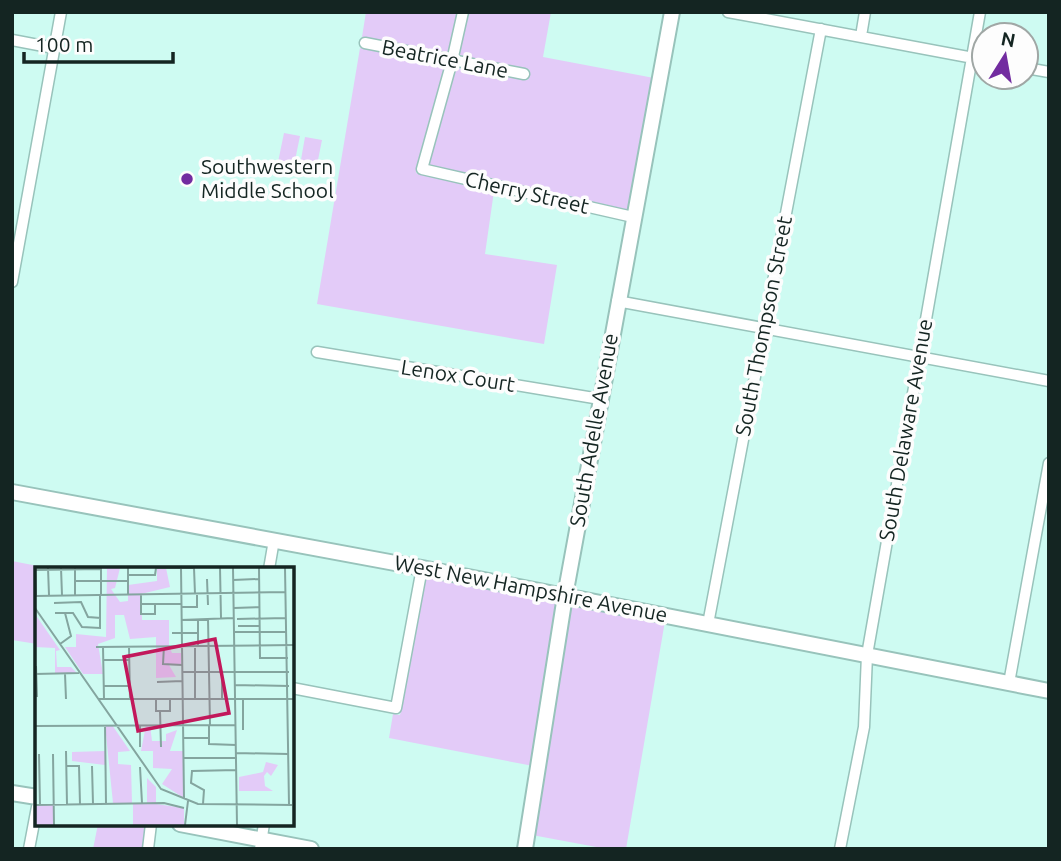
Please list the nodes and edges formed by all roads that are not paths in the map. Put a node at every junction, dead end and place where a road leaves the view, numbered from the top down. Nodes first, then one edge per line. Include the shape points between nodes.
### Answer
1 (61, 12) edge
2 (463, 12) edge
3 (672, 12) edge
4 (728, 12) edge
5 (865, 12) edge
6 (821, 29) junction
7 (861, 36) junction
8 (12, 40) edge
9 (365, 43) dead end
10 (54, 48) junction
11 (970, 58) edge
12 (452, 61) junction
13 (970, 69) edge
14 (524, 74) dead end
15 (633, 217) junction
16 (12, 282) edge
17 (617, 301) junction
18 (762, 328) junction
19 (317, 352) dead end
20 (918, 357) junction
21 (1049, 381) edge
22 (600, 399) junction
23 (1049, 463) edge
24 (12, 492) edge
25 (274, 540) junction
26 (269, 567) edge
27 (422, 568) junction
28 (565, 596) junction
29 (708, 624) junction
30 (867, 655) junction
31 (1009, 683) junction
32 (294, 688) edge
33 (1049, 691) edge
34 (12, 793) edge
35 (35, 797) edge
36 (35, 818) edge
37 (152, 826) edge
38 (193, 826) edge
39 (262, 837) edge
40 (29, 849) edge
41 (148, 849) edge
42 (311, 849) edge
43 (525, 849) edge
44 (840, 849) edge

1 - 10 street
2 - 12 street
3 - 15 street, South Adelle Avenue
4 - 6 street
5 - 7 street
6 - 7 street
6 - 18 street, South Thompson Street
7 - 11 street
8 - 10 street
9 - 12 street, Beatrice Lane
10 - 16 street
12 - 14 street, Beatrice Lane
12 - 15 street, Cherry Street via 422,169
13 - 20 street, South Delaware Avenue
15 - 17 street, South Adelle Avenue
17 - 18 street
17 - 22 street, South Adelle Avenue
18 - 20 street
18 - 29 street, South Thompson Street
19 - 22 street, Lenox Court
20 - 21 street
20 - 30 street, South Delaware Avenue
22 - 28 street, South Adelle Avenue
23 - 31 street
24 - 25 street, West New Hampshire Avenue
25 - 26 street
25 - 27 street, West New Hampshire Avenue
27 - 28 street, West New Hampshire Avenue
27 - 32 street via 397,708
28 - 29 street, West New Hampshire Avenue
28 - 43 street, South Adelle Avenue
29 - 30 street, West New Hampshire Avenue
30 - 31 street, West New Hampshire Avenue
30 - 44 street, South Delaware Avenue via 864,727
31 - 33 street, West New Hampshire Avenue
34 - 35 street
36 - 40 street
37 - 41 street
38 - 39 street
39 - 42 street

